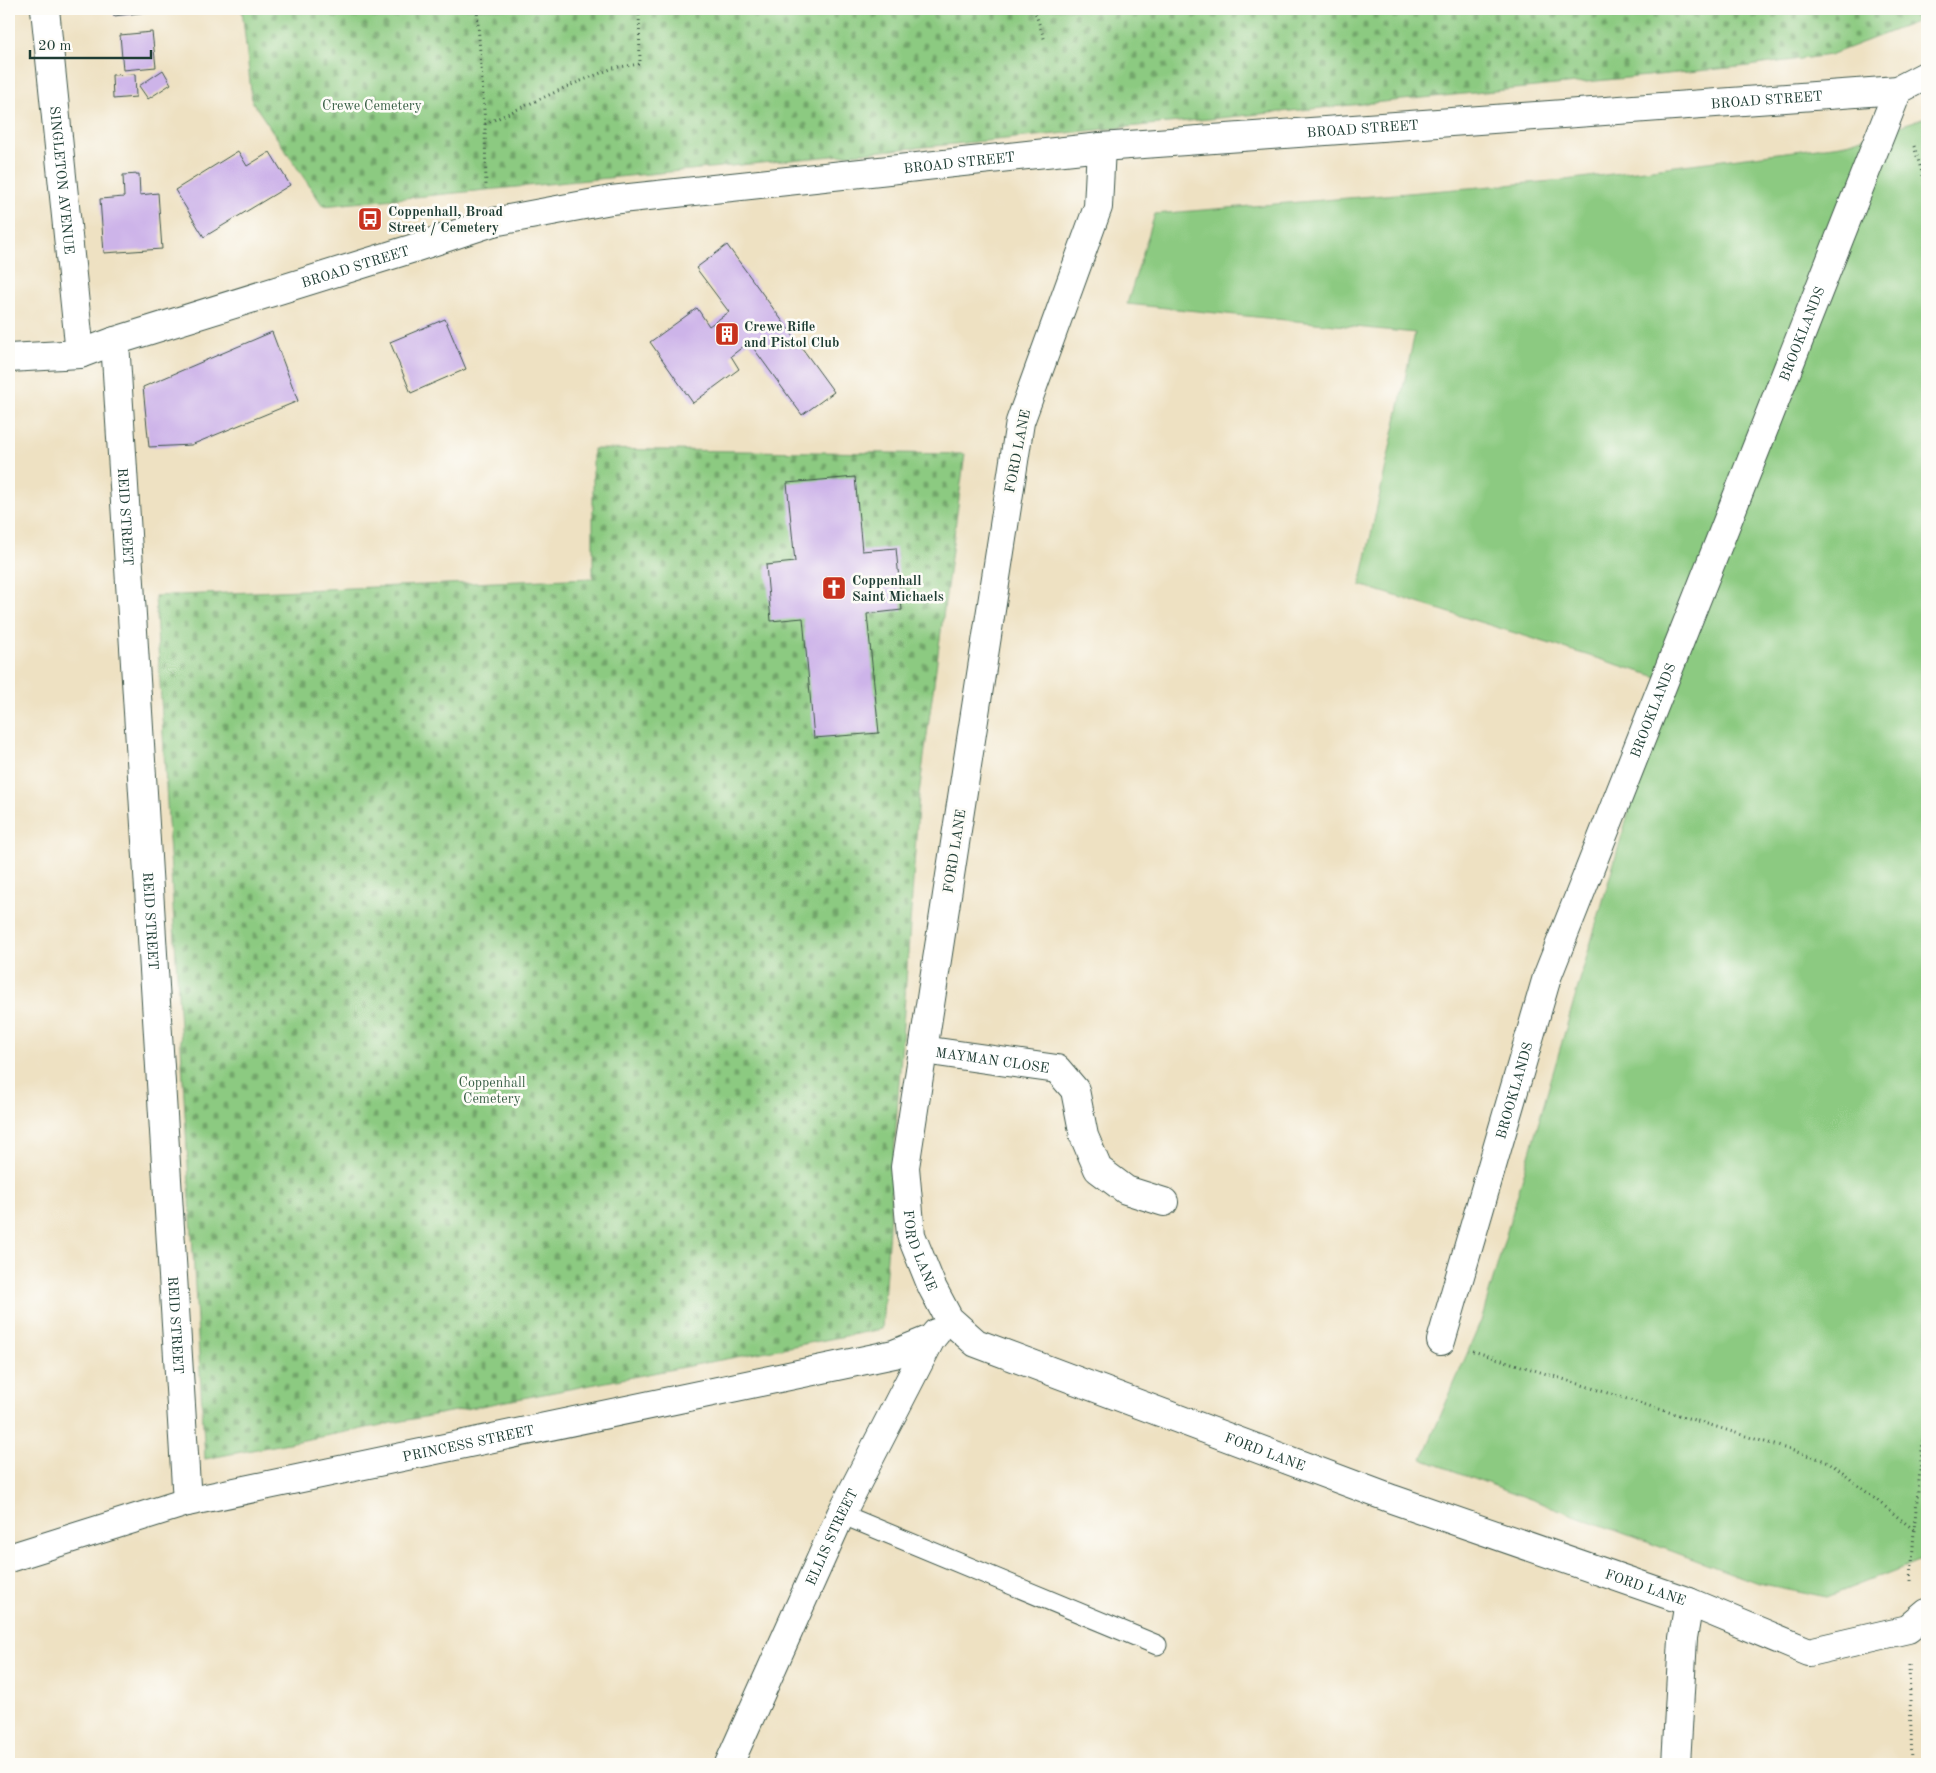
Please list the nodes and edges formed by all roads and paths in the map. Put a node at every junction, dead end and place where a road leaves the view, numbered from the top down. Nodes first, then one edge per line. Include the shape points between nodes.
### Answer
1 (45, 9) edge
2 (477, 9) edge
3 (639, 9) edge
4 (1034, 9) edge
5 (1045, 41) dead end
6 (1927, 75) edge
7 (1898, 90) junction
8 (485, 124) junction
9 (1101, 147) junction
10 (492, 222) junction
11 (115, 341) junction
12 (80, 354) junction
13 (9, 358) edge
14 (923, 1050) junction
15 (1164, 1202) dead end
16 (949, 1318) junction
17 (931, 1339) junction
18 (1441, 1341) joint
19 (1927, 1400) edge
20 (186, 1502) junction
21 (841, 1514) junction
22 (1914, 1530) junction
23 (9, 1558) edge
24 (1689, 1602) junction
25 (1918, 1621) edge
26 (1157, 1645) dead end
27 (730, 1764) edge
28 (1676, 1764) edge
29 (1912, 1764) edge

1 - 12 street, SINGLETON AVENUE
2 - 8 path
3 - 8 path via 640,64 613,68
4 - 5 path
6 - 7 street, BROAD STREET
7 - 9 street, BROAD STREET
7 - 18 street, BROOKLANDS via 1546,977
8 - 10 path via 486,190
9 - 10 street, BROAD STREET via 611,200
9 - 14 street, FORD LANE via 1098,206 1020,422
10 - 11 street, BROAD STREET
11 - 12 street, BROAD STREET
11 - 20 street, REID STREET
12 - 13 street, BROAD STREET
14 - 15 street, MAYMAN CLOSE via 1057,1069 1075,1090 1084,1136 1098,1169 1126,1190
14 - 16 street, FORD LANE via 906,1167 911,1235 932,1288
16 - 17 street, ELLIS STREET
16 - 24 street, FORD LANE via 976,1343 1392,1499
17 - 20 street, PRINCESS STREET via 894,1354
17 - 21 street, ELLIS STREET
18 - 22 path via 1829,1462
19 - 22 path
20 - 23 street, PRINCESS STREET
21 - 26 lane
21 - 27 street, ELLIS STREET
22 - 25 path
24 - 25 street, FORD LANE via 1809,1652
24 - 28 street via 1683,1638
25 - 29 path

